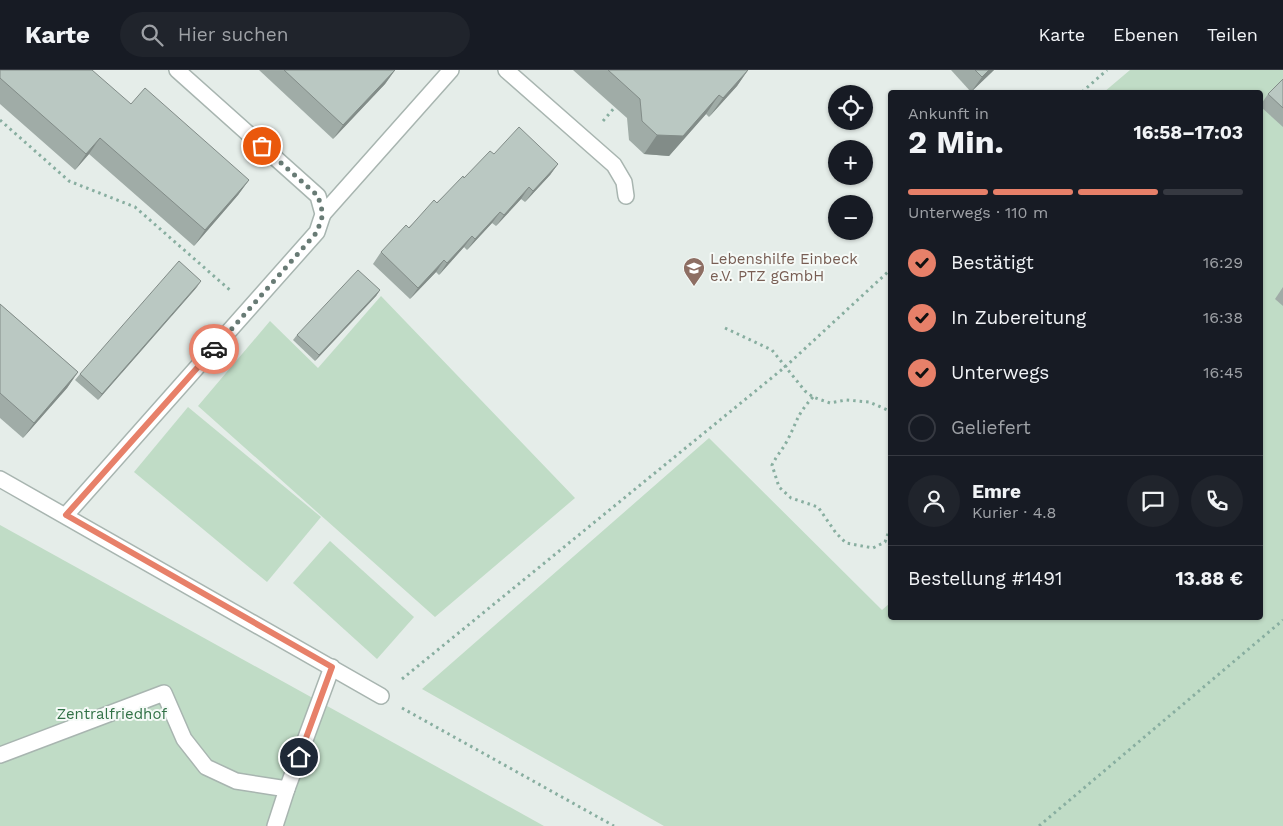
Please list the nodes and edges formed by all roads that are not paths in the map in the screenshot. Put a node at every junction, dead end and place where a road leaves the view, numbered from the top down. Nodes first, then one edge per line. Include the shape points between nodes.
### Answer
1 (177, 70) edge
2 (451, 70) edge
3 (506, 70) edge
4 (626, 196) dead end
5 (323, 214) junction
6 (0, 479) edge
7 (66, 515) junction
8 (332, 667) junction
9 (381, 696) road end
10 (0, 755) edge
11 (287, 789) junction
12 (276, 826) edge

1 - 5 street via 318,196
2 - 5 street
3 - 4 street via 614,165 624,182
5 - 7 street via 317,232
6 - 7 street
7 - 8 street
8 - 9 street
8 - 11 street
10 - 11 street via 164,693 184,740 206,767 236,782
11 - 12 street

